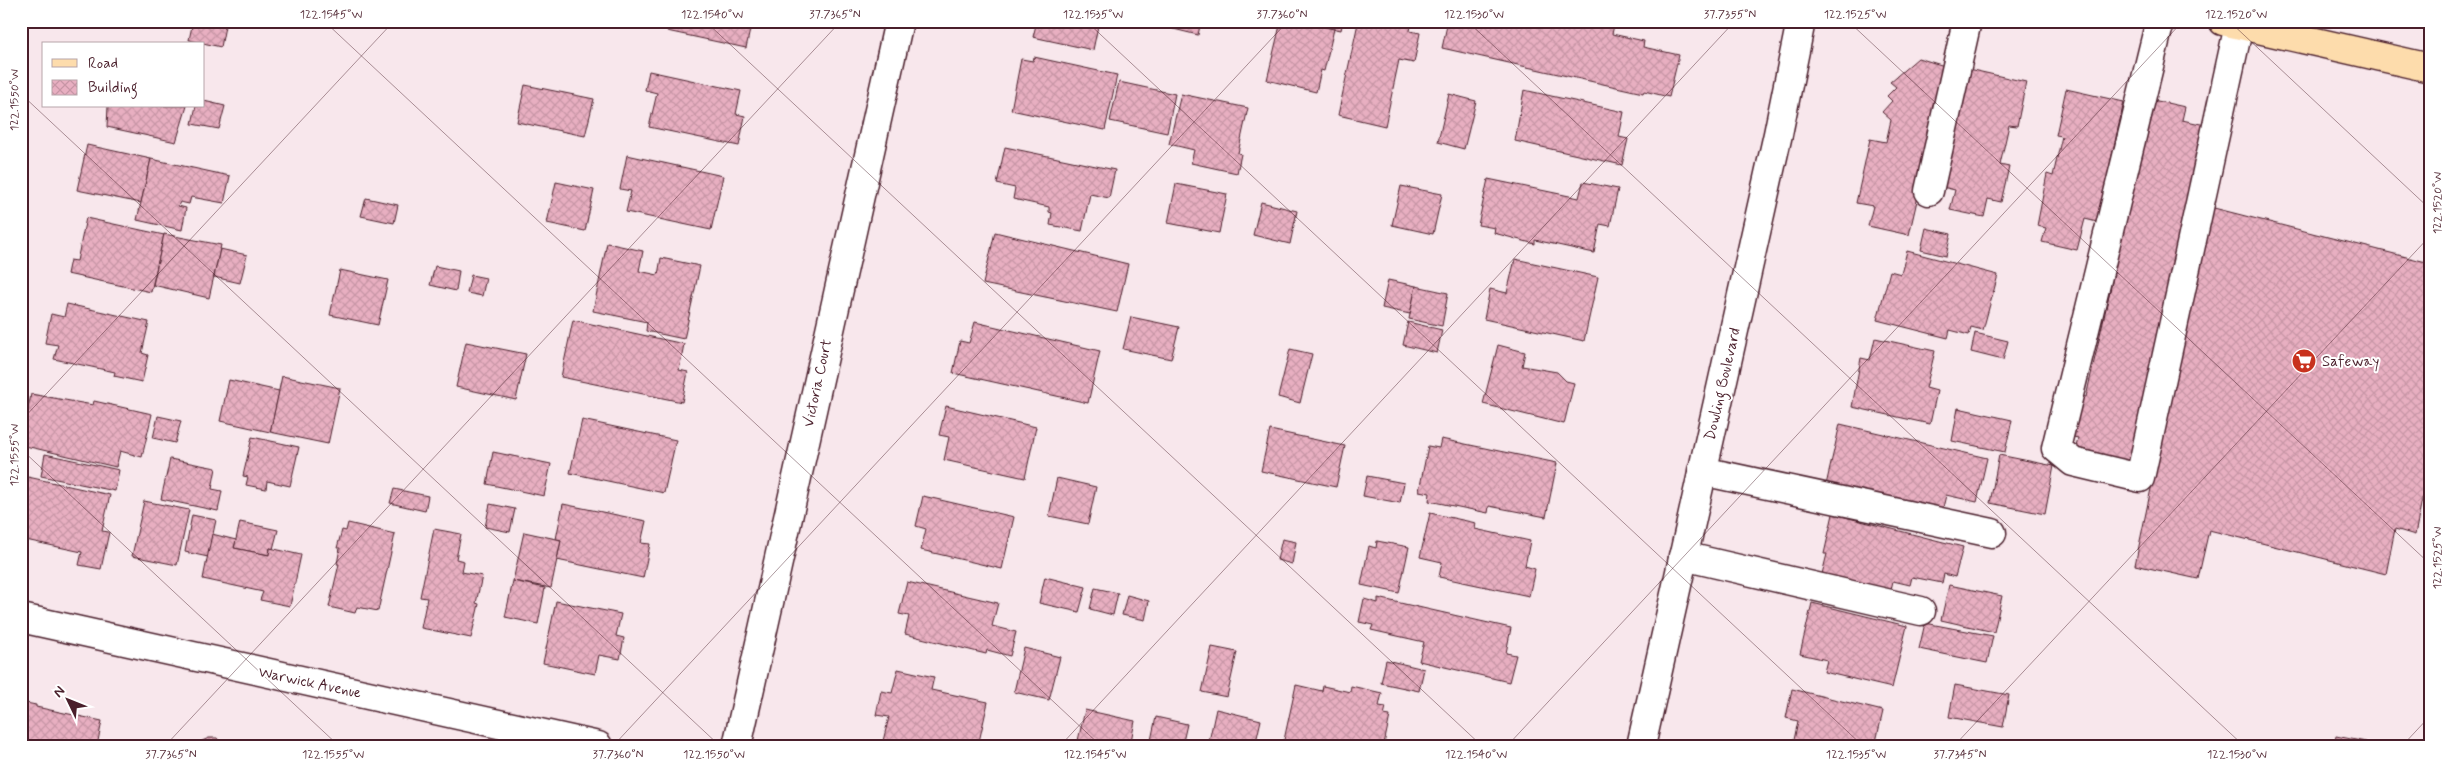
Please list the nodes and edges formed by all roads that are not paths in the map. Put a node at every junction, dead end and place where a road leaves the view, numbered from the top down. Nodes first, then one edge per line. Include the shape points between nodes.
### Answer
1 (899, 21) edge
2 (1801, 21) edge
3 (1967, 21) edge
4 (2160, 21) edge
5 (2231, 23) edge
6 (2430, 68) edge
7 (1929, 191) dead end
8 (1702, 471) junction
9 (1992, 533) dead end
10 (1683, 556) junction
11 (1921, 611) dead end
12 (21, 618) edge
13 (598, 746) edge
14 (737, 746) edge
15 (1641, 746) edge

1 - 14 street, Victoria Court
2 - 8 street, Dowling Boulevard
3 - 7 street
4 - 5 street via 2056,448 2073,462 2140,478
5 - 6 main road
8 - 9 street
8 - 10 street, Dowling Boulevard
10 - 11 street
10 - 15 street, Dowling Boulevard
12 - 13 street, Warwick Avenue

